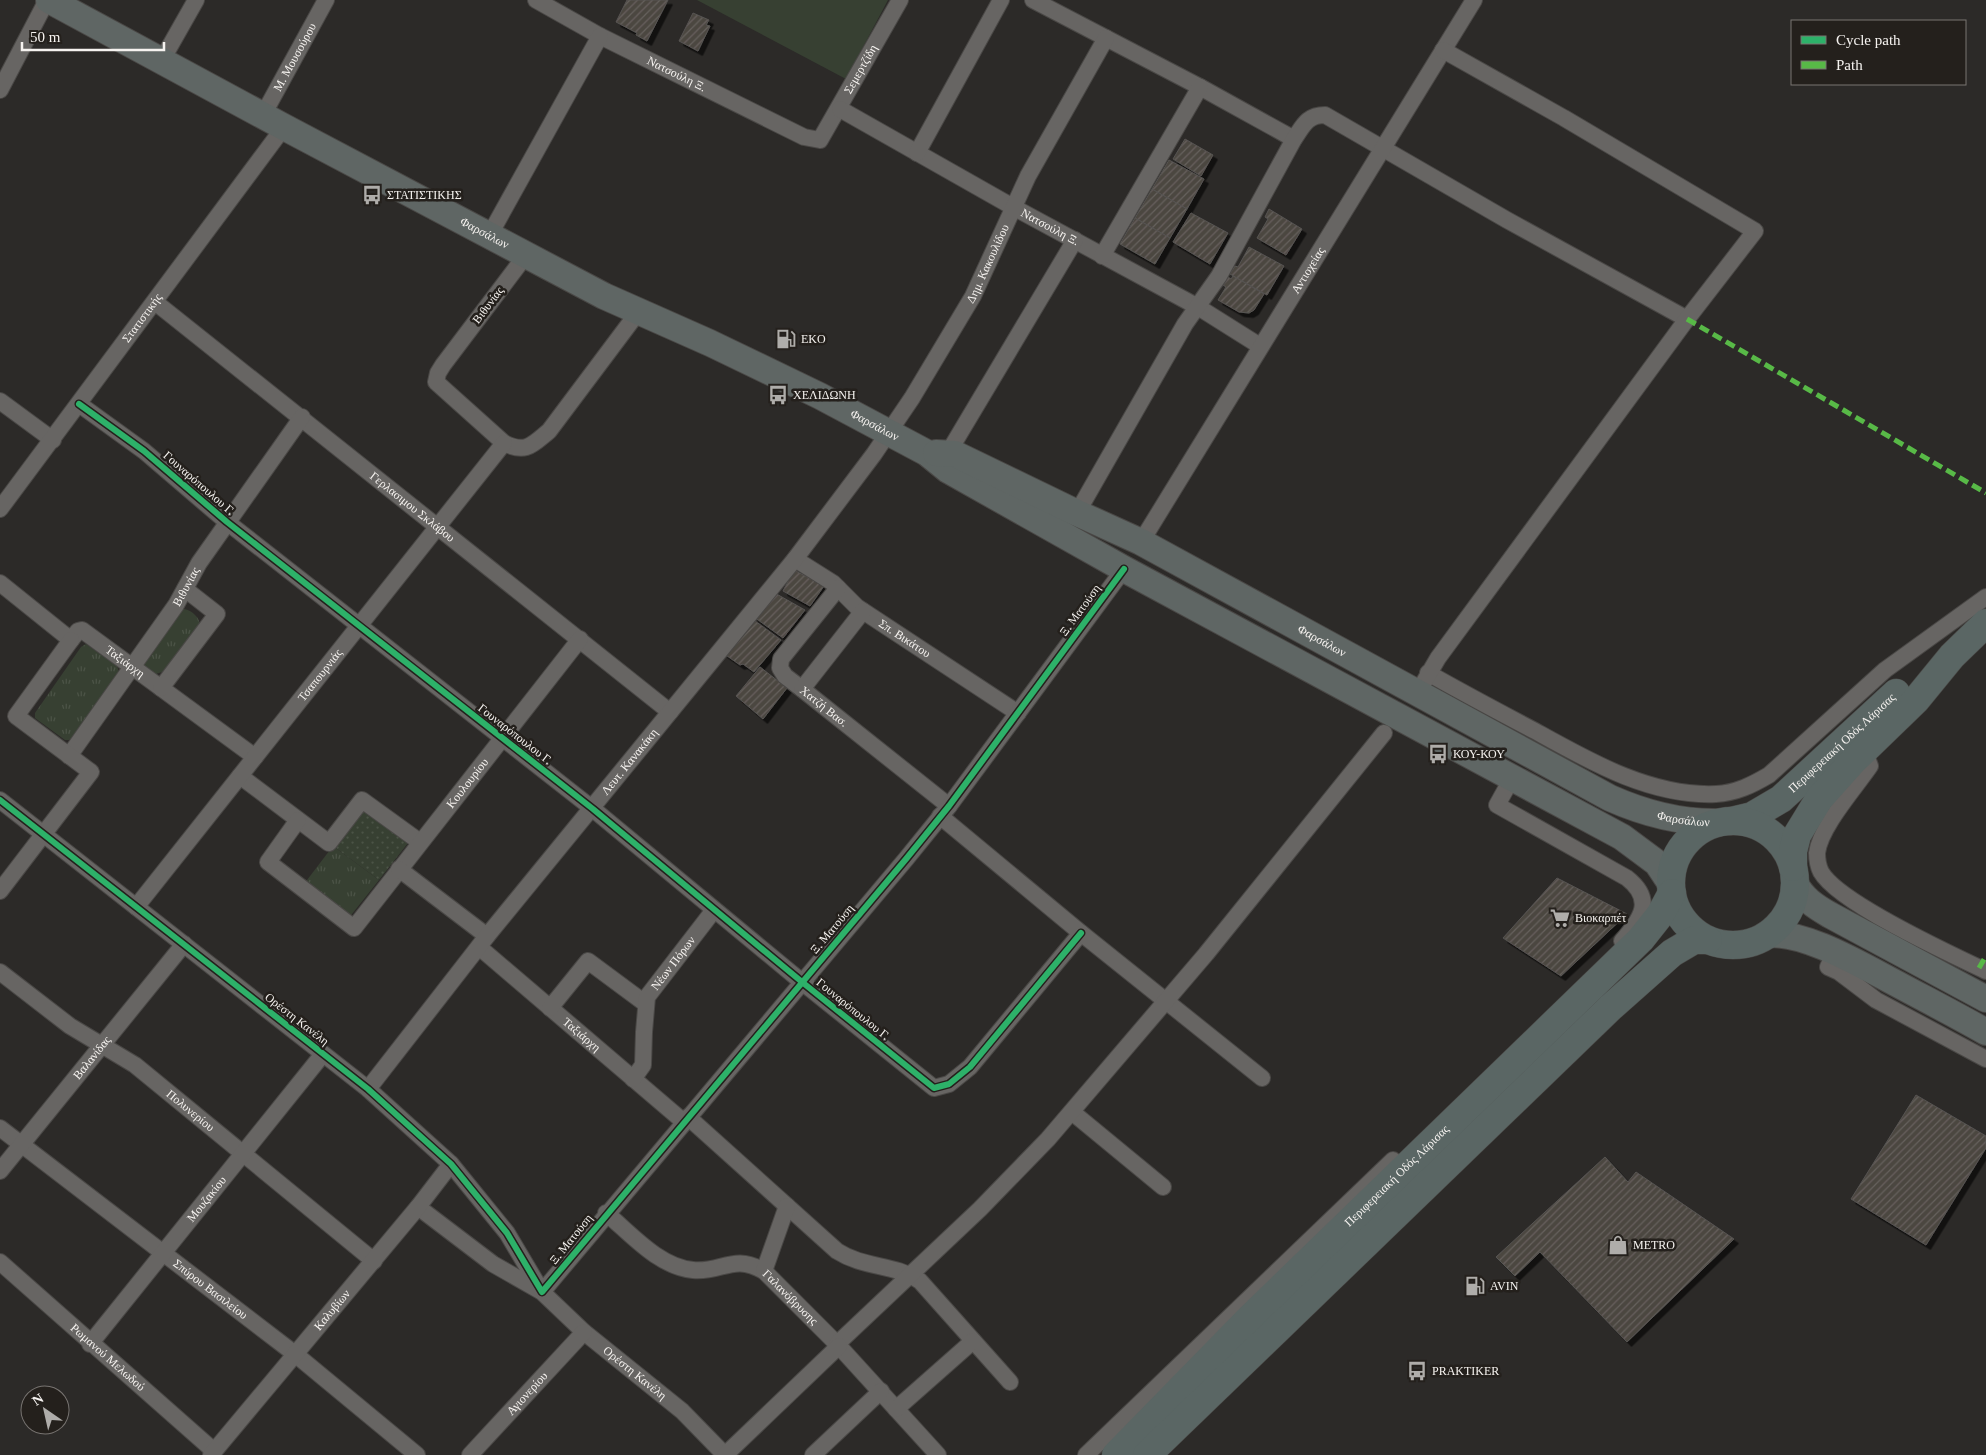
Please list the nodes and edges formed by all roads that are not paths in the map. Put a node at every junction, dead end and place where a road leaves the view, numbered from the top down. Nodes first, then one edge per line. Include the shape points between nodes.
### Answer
1 (48, 0) edge
2 (196, 0) edge
3 (326, 0) edge
4 (536, 0) edge
5 (900, 0) edge
6 (1002, 0) edge
7 (1033, 0) edge
8 (1474, 0) edge
9 (600, 36) junction
10 (1106, 38) junction
11 (1443, 50) junction
12 (162, 60) junction
13 (1200, 87) junction
14 (0, 90) edge
15 (840, 108) junction
16 (274, 121) junction
17 (1294, 139) junction
18 (820, 140) joint
19 (1384, 148) junction
20 (917, 153) junction
21 (1013, 207) junction
22 (489, 236) junction
23 (1075, 240) junction
24 (526, 255) junction
25 (1102, 256) junction
26 (155, 302) junction
27 (1198, 307) junction
28 (639, 311) junction
29 (1687, 319) junction
30 (1260, 346) junction
31 (0, 401) edge
32 (78, 404) junction
33 (302, 418) junction
34 (889, 432) junction
35 (53, 440) junction
36 (504, 443) junction
37 (937, 453) junction
38 (0, 509) edge
39 (1076, 513) junction
40 (227, 522) junction
41 (436, 526) junction
42 (1141, 542) junction
43 (795, 559) junction
44 (1124, 569) junction
45 (0, 584) edge
46 (838, 588) junction
47 (185, 589) junction
48 (1986, 597) edge
49 (864, 611) junction
50 (1986, 623) edge
51 (358, 626) junction
52 (71, 640) junction
53 (580, 640) junction
54 (1952, 656) junction
55 (131, 666) junction
56 (1422, 684) junction
57 (161, 688) junction
58 (802, 689) junction
59 (670, 712) junction
60 (1018, 713) junction
61 (1384, 733) dead end
62 (502, 738) junction
63 (69, 756) junction
64 (255, 756) junction
65 (1867, 758) junction
66 (240, 776) junction
67 (1512, 778) junction
68 (0, 800) edge
69 (593, 809) junction
70 (945, 811) junction
71 (298, 820) junction
72 (1724, 822) junction
73 (44, 835) junction
74 (420, 842) junction
75 (399, 869) junction
76 (1794, 875) junction
77 (1671, 888) junction
78 (0, 890) edge
79 (136, 907) junction
80 (714, 910) junction
81 (1080, 933) junction
82 (1766, 935) junction
83 (1708, 940) junction
84 (483, 942) junction
85 (184, 944) junction
86 (1831, 960) junction
87 (1600, 971) junction
88 (1986, 971) edge
89 (0, 972) edge
90 (802, 982) junction
91 (1986, 999) edge
92 (1165, 1000) junction
93 (646, 1004) junction
94 (550, 1008) junction
95 (1986, 1032) edge
96 (102, 1045) junction
97 (323, 1054) junction
98 (1986, 1059) edge
99 (1262, 1078) dead end
100 (633, 1079) junction
101 (368, 1089) junction
102 (1072, 1112) junction
103 (686, 1119) junction
104 (0, 1128) edge
105 (21, 1145) junction
106 (244, 1154) junction
107 (451, 1164) junction
108 (0, 1171) edge
109 (1163, 1187) dead end
110 (787, 1206) junction
111 (418, 1207) junction
112 (606, 1213) junction
113 (162, 1254) junction
114 (374, 1260) junction
115 (0, 1262) edge
116 (764, 1272) junction
117 (910, 1275) junction
118 (542, 1292) junction
119 (584, 1332) junction
120 (973, 1341) junction
121 (90, 1344) junction
122 (838, 1345) junction
123 (295, 1354) junction
124 (1010, 1382) dead end
125 (881, 1392) junction
126 (896, 1409) junction
127 (408, 1452) edge
128 (213, 1453) edge
129 (470, 1455) edge
130 (725, 1455) edge
131 (813, 1455) edge
132 (938, 1455) edge
133 (1086, 1455) edge
134 (1116, 1455) edge
135 (1147, 1455) edge

1 - 12 main road, Φαρσάλων
1 - 14 street
2 - 12 street
3 - 16 street, Μ. Μουσούρου
4 - 9 street, Νατσούλη Ξ.
5 - 15 street, Σεμερτζίδη
6 - 20 street
7 - 10 street
8 - 11 street, Αντιοχείας
9 - 18 street, Νατσούλη Ξ. via 804,137
9 - 22 street
10 - 13 street
10 - 21 street, Δημ. Κακουλίδου
11 - 19 street, Αντιοχείας
11 - 29 street via 1755,230
12 - 16 main road, Φαρσάλων
13 - 17 street
13 - 25 street
15 - 18 street, Σεμερτζίδη
15 - 20 street, Νατσούλη Ξ.
16 - 22 main road, Φαρσάλων
16 - 26 street, Στατιστικής
17 - 19 street via 1308,119 1316,115 1325,116
17 - 27 street via 1219,276
19 - 29 street
19 - 30 street, Αντιοχείας
20 - 21 street, Νατσούλη Ξ.
21 - 23 street, Νατσούλη Ξ.
21 - 34 street, Δημ. Κακουλίδου via 973,296
22 - 24 main road, Φαρσάλων
23 - 25 street, Νατσούλη Ξ.
23 - 37 street
24 - 28 main road, Φαρσάλων
24 - 36 street, Βιθυνίας via 438,373 436,382
25 - 27 street, Νατσούλη Ξ.
26 - 32 street, Στατιστικής
26 - 33 street, Γερλασιμου Σκλάβου
27 - 30 street, Νατσούλη Ξ.
27 - 39 street via 1185,324
28 - 34 main road, Φαρσάλων
28 - 36 street via 549,431 532,446 515,448
29 - 56 street
30 - 42 street, Αντιοχείας
31 - 35 street
32 - 35 street, Στατιστικής
32 - 40 street, Γουναρόπουλου Γ. via 144,451
33 - 40 street, Βιθυνίας
33 - 41 street, Γερλασιμου Σκλάβου
34 - 37 main road, Φαρσάλων
34 - 43 street, Λευτ. Κανακάκη
35 - 38 street, Στατιστικής
36 - 41 street, Τσαπουρνιάς
37 - 39 main road, Φαρσάλων via 955,454
37 - 44 main road, Φαρσάλων via 948,470
39 - 42 main road, Φαρσάλων
40 - 47 street, Βιθυνίας
40 - 51 street, Γουναρόπουλου Γ.
41 - 51 street, Τσαπουρνιάς
41 - 53 street, Γερλασιμου Σκλάβου
42 - 56 main road, Φαρσάλων
43 - 46 street, Σπ. Βικάτου
43 - 59 street, Λευτ. Κανακάκη
44 - 60 street, Ξ. Ματούση
44 - 67 main road, Φαρσάλων
45 - 52 street
46 - 49 street, Σπ. Βικάτου
46 - 58 street, Χατζή Βασ. via 781,659 782,672
47 - 55 street, Βιθυνίας
47 - 57 street via 217,614
48 - 56 street via 1886,670 1768,775 1752,785 1717,794 1662,788 1620,773
49 - 58 street
49 - 60 street, Σπ. Βικάτου
50 - 54 highway, Περιφερειακή Οδός Λάρισας
51 - 62 street, Γουναρόπουλου Γ.
51 - 64 street, Τσαπουρνιάς
52 - 55 street, Ταξιάρχη via 82,630
52 - 63 street via 16,716
53 - 59 street, Γερλασιμου Σκλάβου
53 - 62 street, Κουλουρίου
54 - 65 highway, Περιφερειακή Οδός Λάρισας
54 - 72 highway, Περιφερειακή Οδός Λάρισας via 1906,684 1781,799 1752,816
55 - 57 street, Ταξιάρχη
55 - 63 street, Βιθυνίας
56 - 72 main road, Φαρσάλων via 1610,798 1634,809 1679,821
57 - 64 street, Ταξιάρχη
58 - 70 street, Χατζή Βασ.
59 - 69 street, Λευτ. Κανακάκη
60 - 70 street, Ξ. Ματούση
61 - 92 street
62 - 69 street, Γουναρόπουλου Γ.
62 - 74 street, Κουλουρίου
63 - 73 street via 91,772
64 - 66 street, Τσαπουρνιάς
65 - 76 highway, Περιφερειακή Οδός Λάρισας via 1831,785 1809,815 1797,835 1793,852
65 - 88 street via 1823,834 1817,854 1821,872 1859,904
66 - 71 street
66 - 79 street, Τσαπουρνιάς
67 - 77 main road, Φαρσάλων via 1634,845 1657,863
67 - 87 street via 1497,805 1626,878 1641,893 1644,906 1632,929
68 - 73 street, Ορέστη Κανέλη
69 - 80 street, Γουναρόπουλου Γ.
69 - 84 street, Λευτ. Κανακάκη
70 - 81 street, Χατζή Βασ.
70 - 90 street, Ξ. Ματούση
71 - 74 street via 329,843 362,800
71 - 75 street, Κουλουρίου via 268,862 354,928
72 - 76 highway via 1754,824 1770,833 1782,845
72 - 77 highway via 1694,835 1682,848 1674,865
73 - 78 street
73 - 79 street, Ορέστη Κανέλη
74 - 75 street, Κουλουρίου
75 - 84 street, Ταξιάρχη
76 - 82 highway via 1792,903 1775,929
76 - 91 main road via 1799,891 1830,916
77 - 83 highway via 1681,918
77 - 87 highway, Περιφερειακή Οδός Λάρισας via 1652,927
79 - 85 street, Ορέστη Κανέλη
80 - 90 street, Γουναρόπουλου Γ.
80 - 93 street, Νέων Πόρων via 650,992
81 - 90 street, Γουναρόπουλου Γ. via 970,1067 949,1084 934,1088
81 - 92 street, Χατζή Βασ.
82 - 83 highway via 1748,943 1728,945
82 - 86 main road via 1789,936
83 - 135 highway via 1694,940 1682,946 1642,978
84 - 94 street, Ταξιάρχη
84 - 101 street, Λευτ. Κανακάκη
85 - 96 street, Βαλανίδας
85 - 97 street, Ορέστη Κανέλη
86 - 95 main road
86 - 98 street via 1839,972 1876,1000
87 - 133 street
87 - 134 highway, Περιφερειακή Οδός Λάρισας
89 - 96 street, Πολυνερίου via 70,1026
90 - 103 street, Ξ. Ματούση
92 - 99 street, Χατζή Βασ.
92 - 102 street
93 - 94 street via 588,961
93 - 100 street, Νέων Πόρων via 643,1065
94 - 100 street, Ταξιάρχη
96 - 105 street, Βαλανίδας
96 - 106 street, Πολυνερίου via 134,1065
97 - 101 street, Ορέστη Κανέλη
97 - 106 street, Μουζακίου
100 - 103 street, Ταξιάρχη
101 - 107 street, Ορέστη Κανέλη
102 - 109 street
102 - 117 street via 994,1196
103 - 110 street, Ταξιάρχη
103 - 112 street, Ξ. Ματούση
104 - 105 street, Σπύρου Βασιλείου
105 - 108 street, Βαλανίδας
105 - 113 street, Σπύρου Βασιλείου
106 - 113 street, Μουζακίου
106 - 114 street, Πολυνερίου
107 - 111 street, Καλυβίων
107 - 118 street, Ορέστη Κανέλη via 507,1233
110 - 116 street
110 - 117 street, Ταξιάρχη via 848,1259
111 - 114 street, Καλυβίων
111 - 118 street, Ορέστη Κανέλη via 492,1264
112 - 116 street, Γαλανόβρυσης via 650,1250 676,1266 702,1270 740,1263 750,1264
112 - 118 street, Ξ. Ματούση
113 - 121 street, Μουζακίου
113 - 123 street, Σπύρου Βασιλείου
114 - 123 street, Καλυβίων
115 - 121 street, Ρωμανού Μελωδού
116 - 122 street, Γαλανόβρυσης
117 - 120 street via 920,1281
117 - 122 street
118 - 119 street, Ορέστη Κανέλη
119 - 129 street, Αγιονερίου
119 - 130 street, Ορέστη Κανέλη via 682,1411
120 - 124 street
120 - 126 street
121 - 128 street, Ρωμανού Μελωδού
122 - 125 street, Γαλανόβρυσης
122 - 130 street
123 - 127 street, Σπύρου Βασιλείου
123 - 128 street, Καλυβίων
125 - 126 street, Γαλανόβρυσης
125 - 131 street
126 - 132 street, Γαλανόβρυσης

